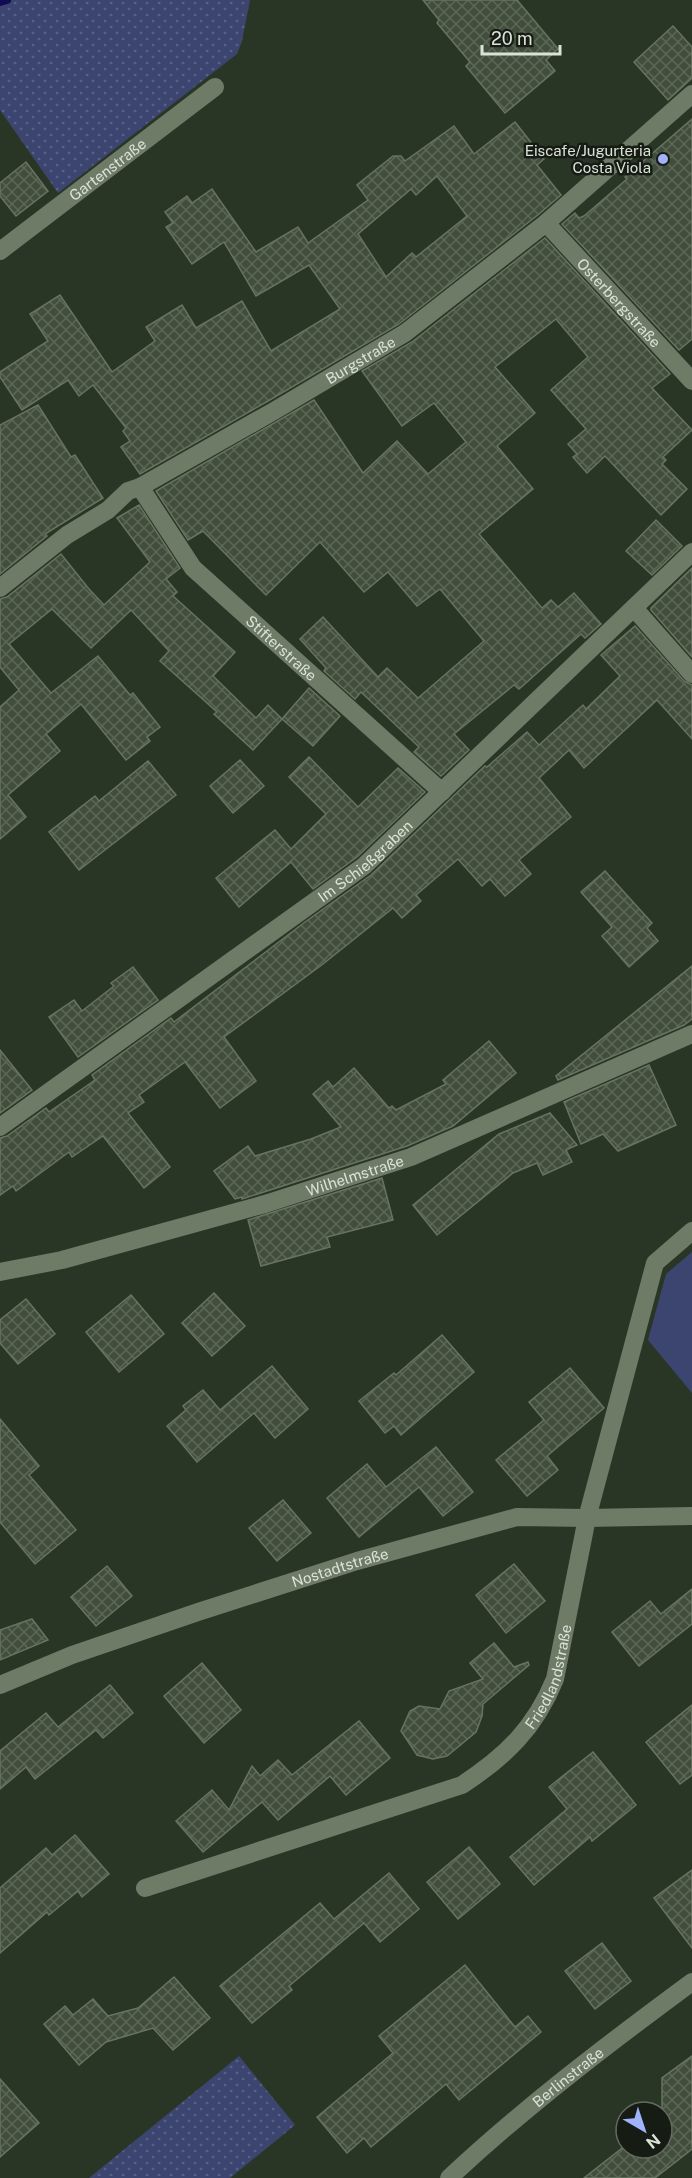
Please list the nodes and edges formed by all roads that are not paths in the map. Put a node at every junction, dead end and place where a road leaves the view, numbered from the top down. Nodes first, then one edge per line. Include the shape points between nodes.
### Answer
1 (215, 87) dead end
2 (692, 94) edge
3 (546, 223) junction
4 (0, 251) edge
5 (692, 381) edge
6 (140, 488) junction
7 (692, 552) edge
8 (0, 588) edge
9 (634, 608) junction
10 (692, 674) edge
11 (442, 792) junction
12 (692, 1034) edge
13 (0, 1127) edge
14 (692, 1231) edge
15 (0, 1272) edge
16 (692, 1516) edge
17 (588, 1518) junction
18 (0, 1685) edge
19 (145, 1888) dead end
20 (692, 1982) edge
21 (449, 2178) edge

1 - 4 street, Gartenstraße
2 - 3 street, Burgstraße
3 - 5 street, Osterbergstraße
3 - 6 street, Burgstraße via 405,333
6 - 8 street, Burgstraße via 128,491 108,510
6 - 11 street, Stifterstraße via 193,568
7 - 9 street, Im Schießgraben
9 - 10 street
9 - 11 street, Im Schießgraben
11 - 13 street, Im Schießgraben via 364,866
12 - 15 street, Wilhelmstraße via 411,1157 253,1207 62,1260
14 - 17 street, Friedlandstraße via 655,1263
16 - 17 street, Nostadtstraße
17 - 18 street, Nostadtstraße via 517,1517 369,1558 72,1655
17 - 19 street, Friedlandstraße via 555,1679 532,1723 490,1767 462,1785
20 - 21 street, Berlinstraße via 580,2065

